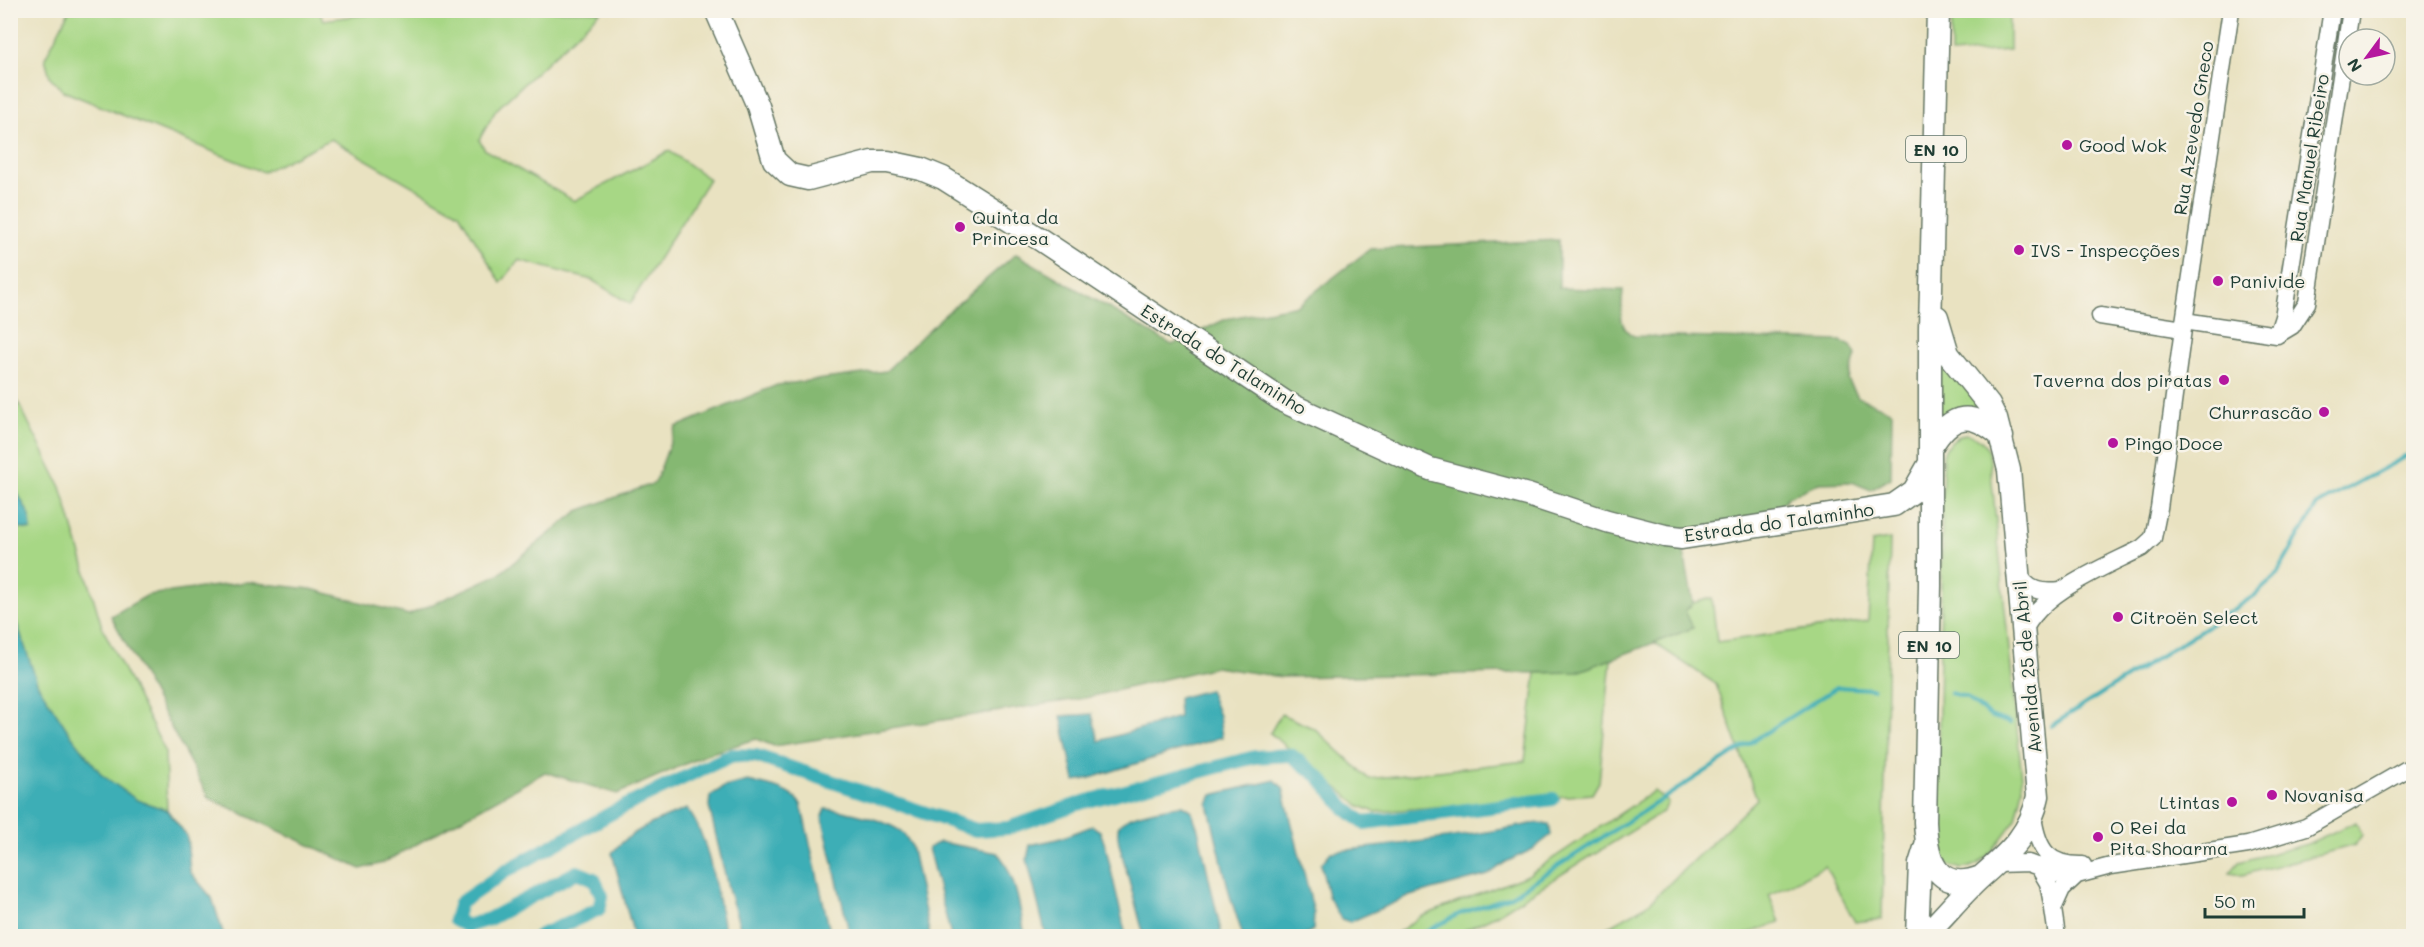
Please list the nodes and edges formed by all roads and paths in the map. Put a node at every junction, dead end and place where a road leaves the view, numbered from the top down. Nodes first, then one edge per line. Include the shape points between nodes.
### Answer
1 (716, 10) edge
2 (1938, 10) edge
3 (2231, 10) edge
4 (2332, 10) edge
5 (2351, 10) edge
6 (1932, 287) junction
7 (2100, 316) dead end
8 (2183, 325) junction
9 (2277, 335) junction
10 (2002, 437) junction
11 (1931, 455) junction
12 (1894, 506) junction
13 (1929, 536) junction
14 (2018, 572) junction
15 (2061, 591) junction
16 (2023, 632) junction
17 (2414, 765) edge
18 (2033, 817) junction
19 (1926, 844) junction
20 (2038, 866) junction
21 (2111, 866) junction
22 (1989, 871) junction
23 (2077, 875) junction
24 (2053, 909) junction
25 (1917, 936) edge
26 (1928, 936) edge
27 (2057, 936) edge

1 - 12 main road, Estrada do Talaminho via 758,106 774,160 790,175 808,179 888,162 943,178 1285,402 1430,469 1607,521 1682,538
2 - 6 main road, Avenida 25 de Abril / EN 10
3 - 8 street, Rua Azevedo Gneco
4 - 9 street
5 - 9 street, Rua Manuel Ribeiro via 2307,303 2292,326
6 - 10 main road, Avenida 25 de Abril / EN 10 via 1948,354 1989,405
6 - 11 main road, Avenida 25 de Abril / EN 10
7 - 8 street
8 - 9 street
8 - 15 street, Rua Azevedo Gneco via 2152,538 2142,548
10 - 11 main road via 1986,423 1963,418 1952,421 1940,432
10 - 14 main road, Avenida 25 de Abril / EN 10 via 2009,470
11 - 12 main road via 1914,491
11 - 13 main road, Avenida 25 de Abril / EN 10
12 - 13 main road via 1914,518
13 - 19 main road, Avenida 25 de Abril / EN 10
14 - 15 street via 2033,589
14 - 16 main road, Avenida 25 de Abril / EN 10
15 - 16 street, Rua Azevedo Gneco via 2034,612
16 - 18 main road, Avenida 25 de Abril / EN 10 via 2038,796
17 - 21 street via 2306,827 2248,845
18 - 21 street via 2044,854 2068,866
18 - 22 main road, Avenida 25 de Abril / EN 10 via 2023,836
19 - 22 main road, Avenida 25 de Abril / EN 10 via 1932,865 1951,881 1963,882
19 - 25 main road, Avenida 25 de Abril / EN 10 via 1920,864
20 - 22 street via 2028,863
20 - 23 street via 2060,875
20 - 24 street via 2048,883
21 - 23 street
22 - 26 main road, Avenida 25 de Abril / EN 10
23 - 24 street via 2062,889
24 - 27 street

